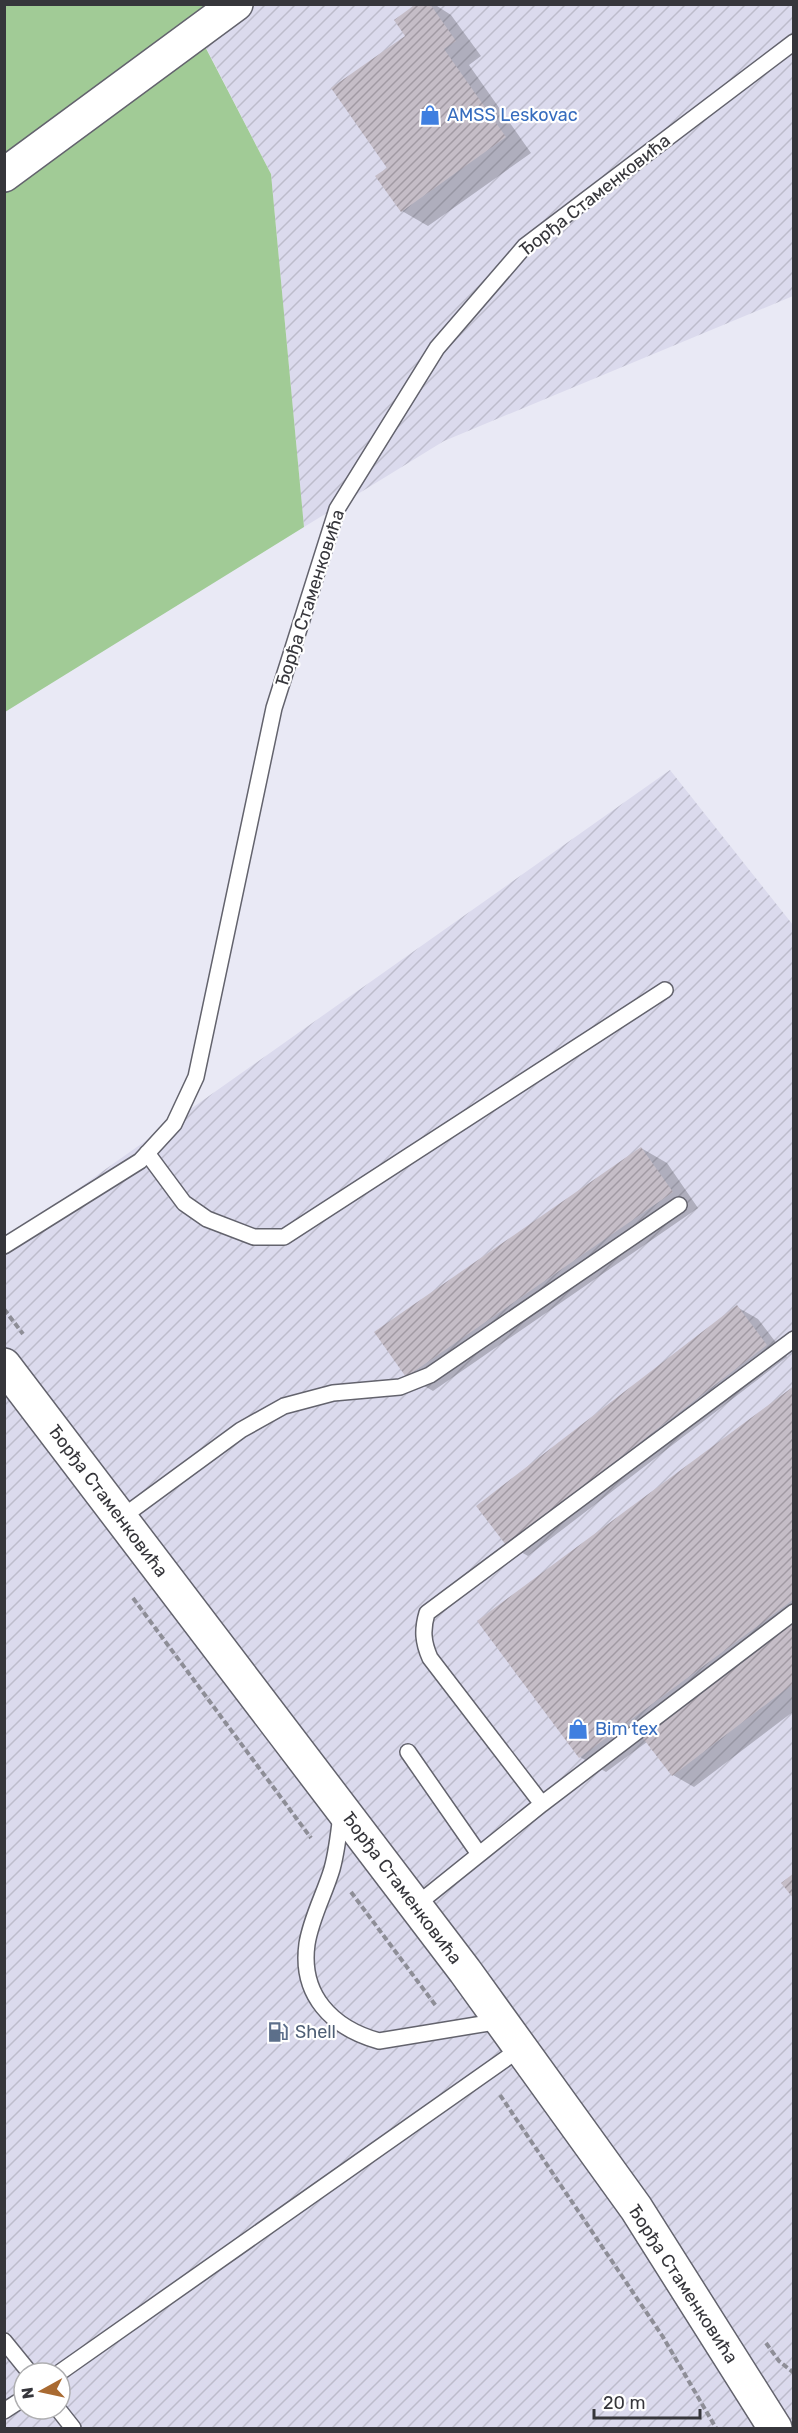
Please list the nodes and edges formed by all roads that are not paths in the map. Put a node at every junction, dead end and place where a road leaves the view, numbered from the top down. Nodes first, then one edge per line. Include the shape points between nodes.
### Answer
1 (236, 4) edge
2 (794, 42) edge
3 (40, 150) junction
4 (4, 175) edge
5 (4, 183) edge
6 (665, 990) dead end
7 (147, 1153) junction
8 (679, 1204) dead end
9 (4, 1246) edge
10 (794, 1339) edge
11 (4, 1365) edge
12 (121, 1518) junction
13 (794, 1612) edge
14 (408, 1752) dead end
15 (542, 1804) junction
16 (341, 1808) junction
17 (480, 1854) junction
18 (416, 1906) junction
19 (501, 2021) junction
20 (521, 2048) junction
21 (4, 2341) edge
22 (20, 2361) edge
23 (72, 2364) edge
24 (775, 2428) edge

1 - 3 street
2 - 7 lane, Ђорђа Стаменковића via 525,246 437,348 337,509 274,708 196,1077 174,1124
3 - 4 street
3 - 5 street
6 - 7 lane via 284,1237 254,1237 207,1219 184,1203
7 - 9 lane, Ђорђа Стаменковића
8 - 12 lane via 429,1375 400,1387 333,1393 277,1409 241,1430
10 - 15 lane via 427,1613 423,1643 430,1658
11 - 12 street, Ђорђа Стаменковића
12 - 16 street, Ђорђа Стаменковића
13 - 15 lane
14 - 17 lane
15 - 17 lane
16 - 18 street, Ђорђа Стаменковића
16 - 19 lane via 333,1867 308,1943 310,1982 329,2015 343,2028 379,2041
17 - 18 lane
18 - 19 street, Ђорђа Стаменковића
19 - 20 street, Ђорђа Стаменковића
20 - 23 lane
20 - 24 street, Ђорђа Стаменковића via 636,2208
21 - 22 lane

